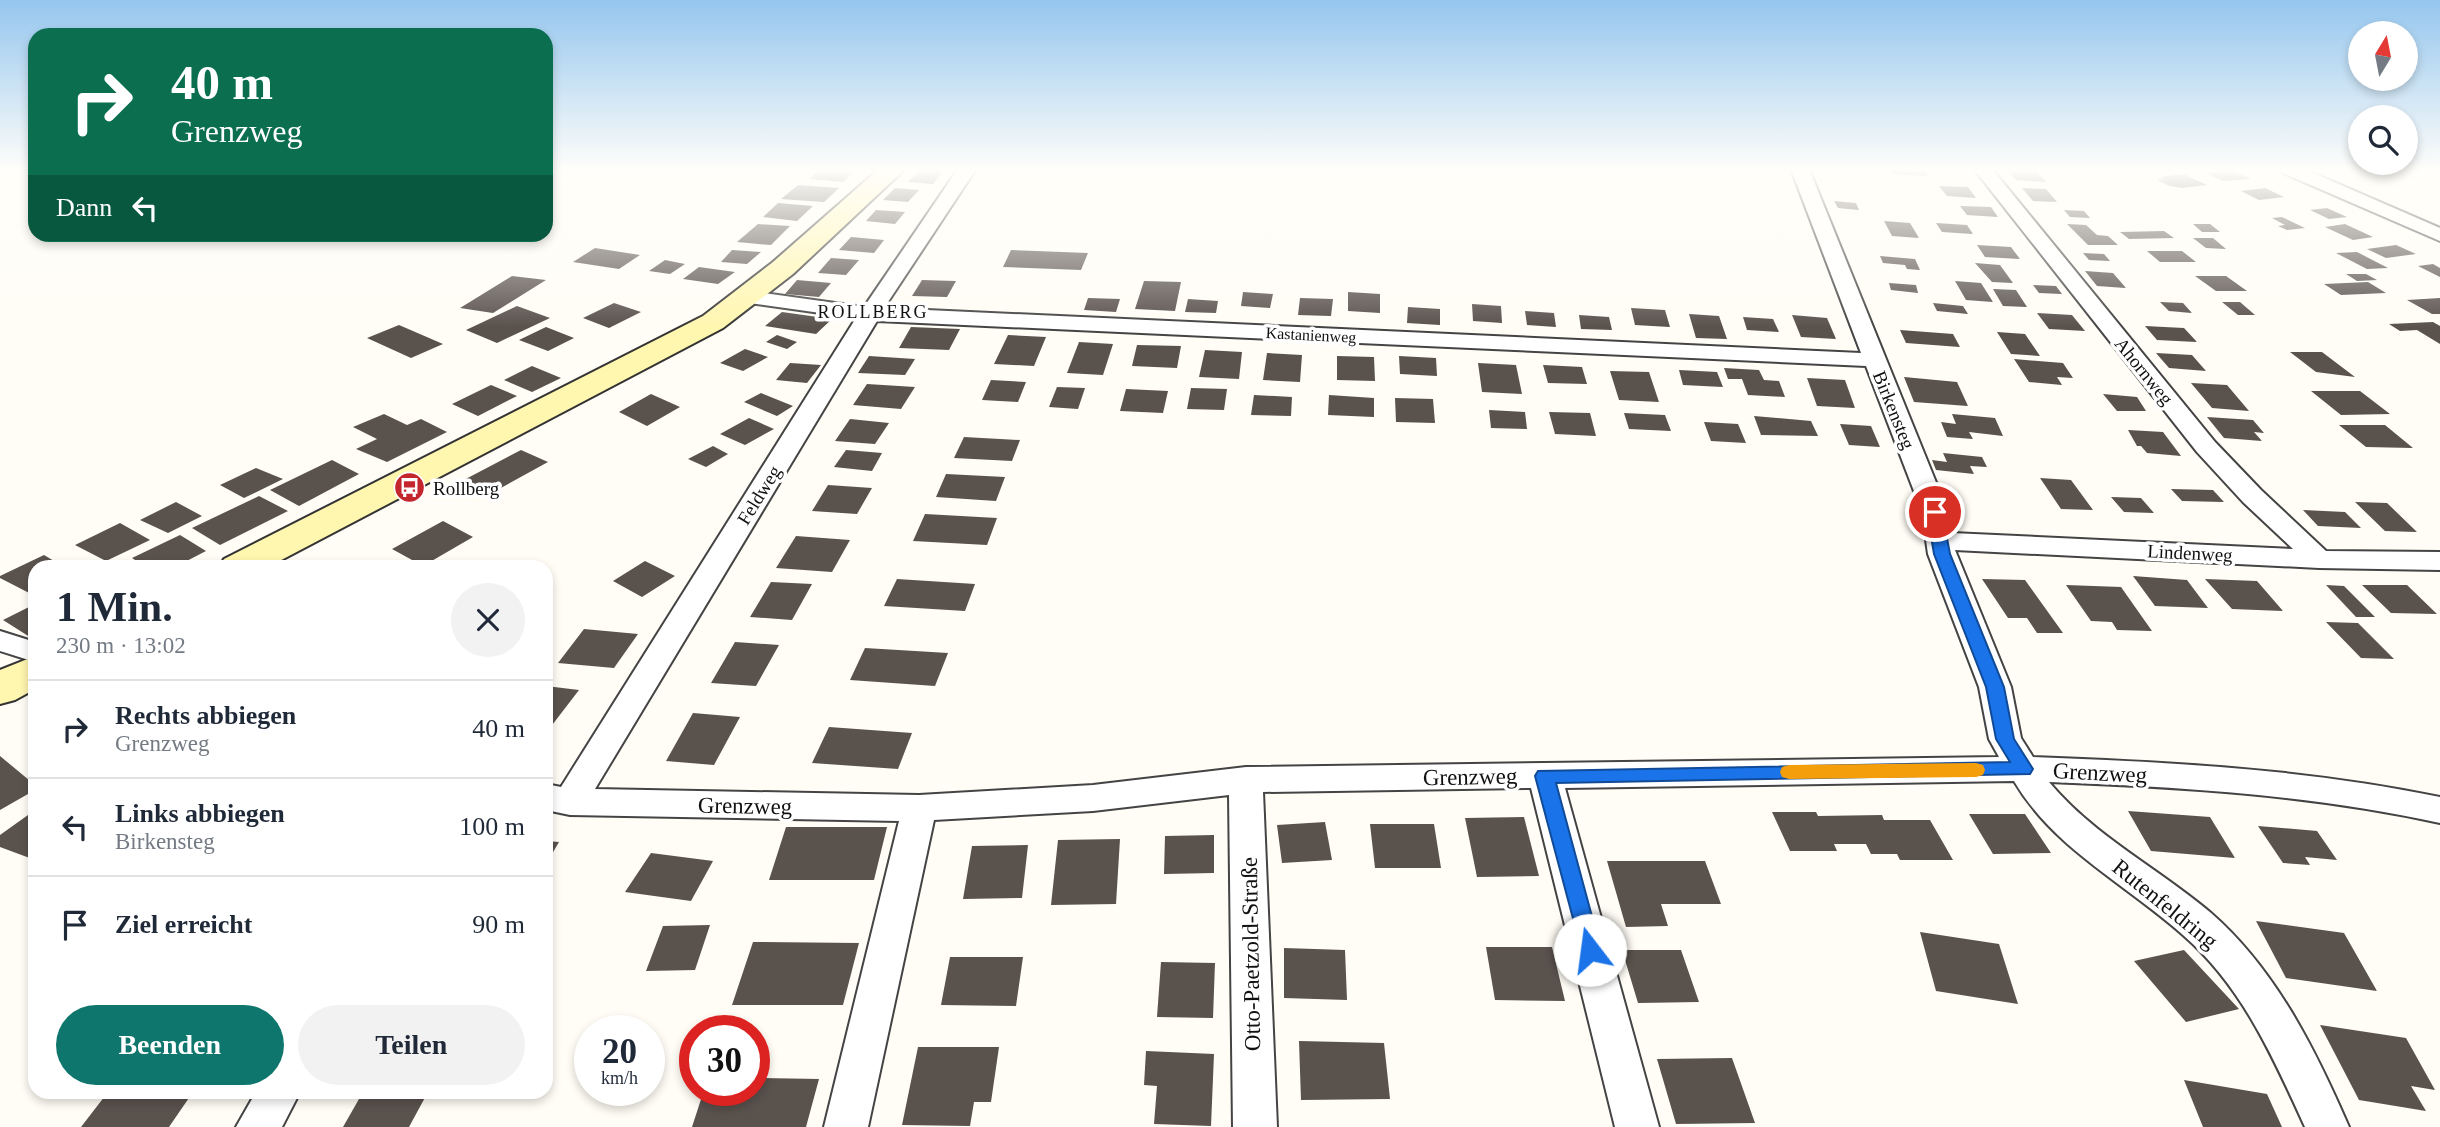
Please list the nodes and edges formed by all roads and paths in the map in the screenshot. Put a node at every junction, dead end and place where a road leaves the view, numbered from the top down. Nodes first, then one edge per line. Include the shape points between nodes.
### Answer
1 (833, 222) edge
2 (932, 222) edge
3 (1820, 222) edge
4 (2025, 222) edge
5 (2409, 222) edge
6 (2440, 235) edge
7 (749, 297) junction
8 (870, 314) junction
9 (1874, 360) junction
10 (1940, 541) junction
11 (2319, 559) junction
12 (252, 560) edge
13 (2440, 561) edge
14 (0, 641) edge
15 (28, 650) edge
16 (28, 674) edge
17 (0, 688) edge
18 (2024, 769) junction
19 (1545, 776) junction
20 (1246, 780) junction
21 (558, 799) edge
22 (919, 808) junction
23 (2440, 810) edge
24 (275, 1099) edge
25 (258, 1127) edge
26 (846, 1127) edge
27 (1255, 1127) edge
28 (1637, 1127) edge
29 (2326, 1127) edge

1 - 7 main road
2 - 8 street, Feldweg
3 - 9 street, Birkensteg
4 - 11 street, Ahornweg via 2206,447
5 - 6 street
7 - 8 street, Kastanienweg
7 - 12 main road via 687,336
8 - 9 street, Kastanienweg
8 - 21 street, Feldweg
9 - 10 street, Birkensteg via 1935,512
10 - 11 street, Lindenweg
10 - 18 street, Birkensteg via 1995,687 2005,739
11 - 13 street, Lindenweg
14 - 15 street
16 - 17 main road
18 - 19 street, Grenzweg
18 - 23 street, Grenzweg via 2327,788
18 - 29 street, Rutenfeldring via 2038,793 2072,828 2197,924 2241,970 2280,1028
19 - 20 street, Grenzweg
19 - 28 street
20 - 22 street, Grenzweg via 1093,799
20 - 27 street, Otto-Paetzold-Straße
21 - 22 street, Grenzweg
22 - 26 street
24 - 25 street

